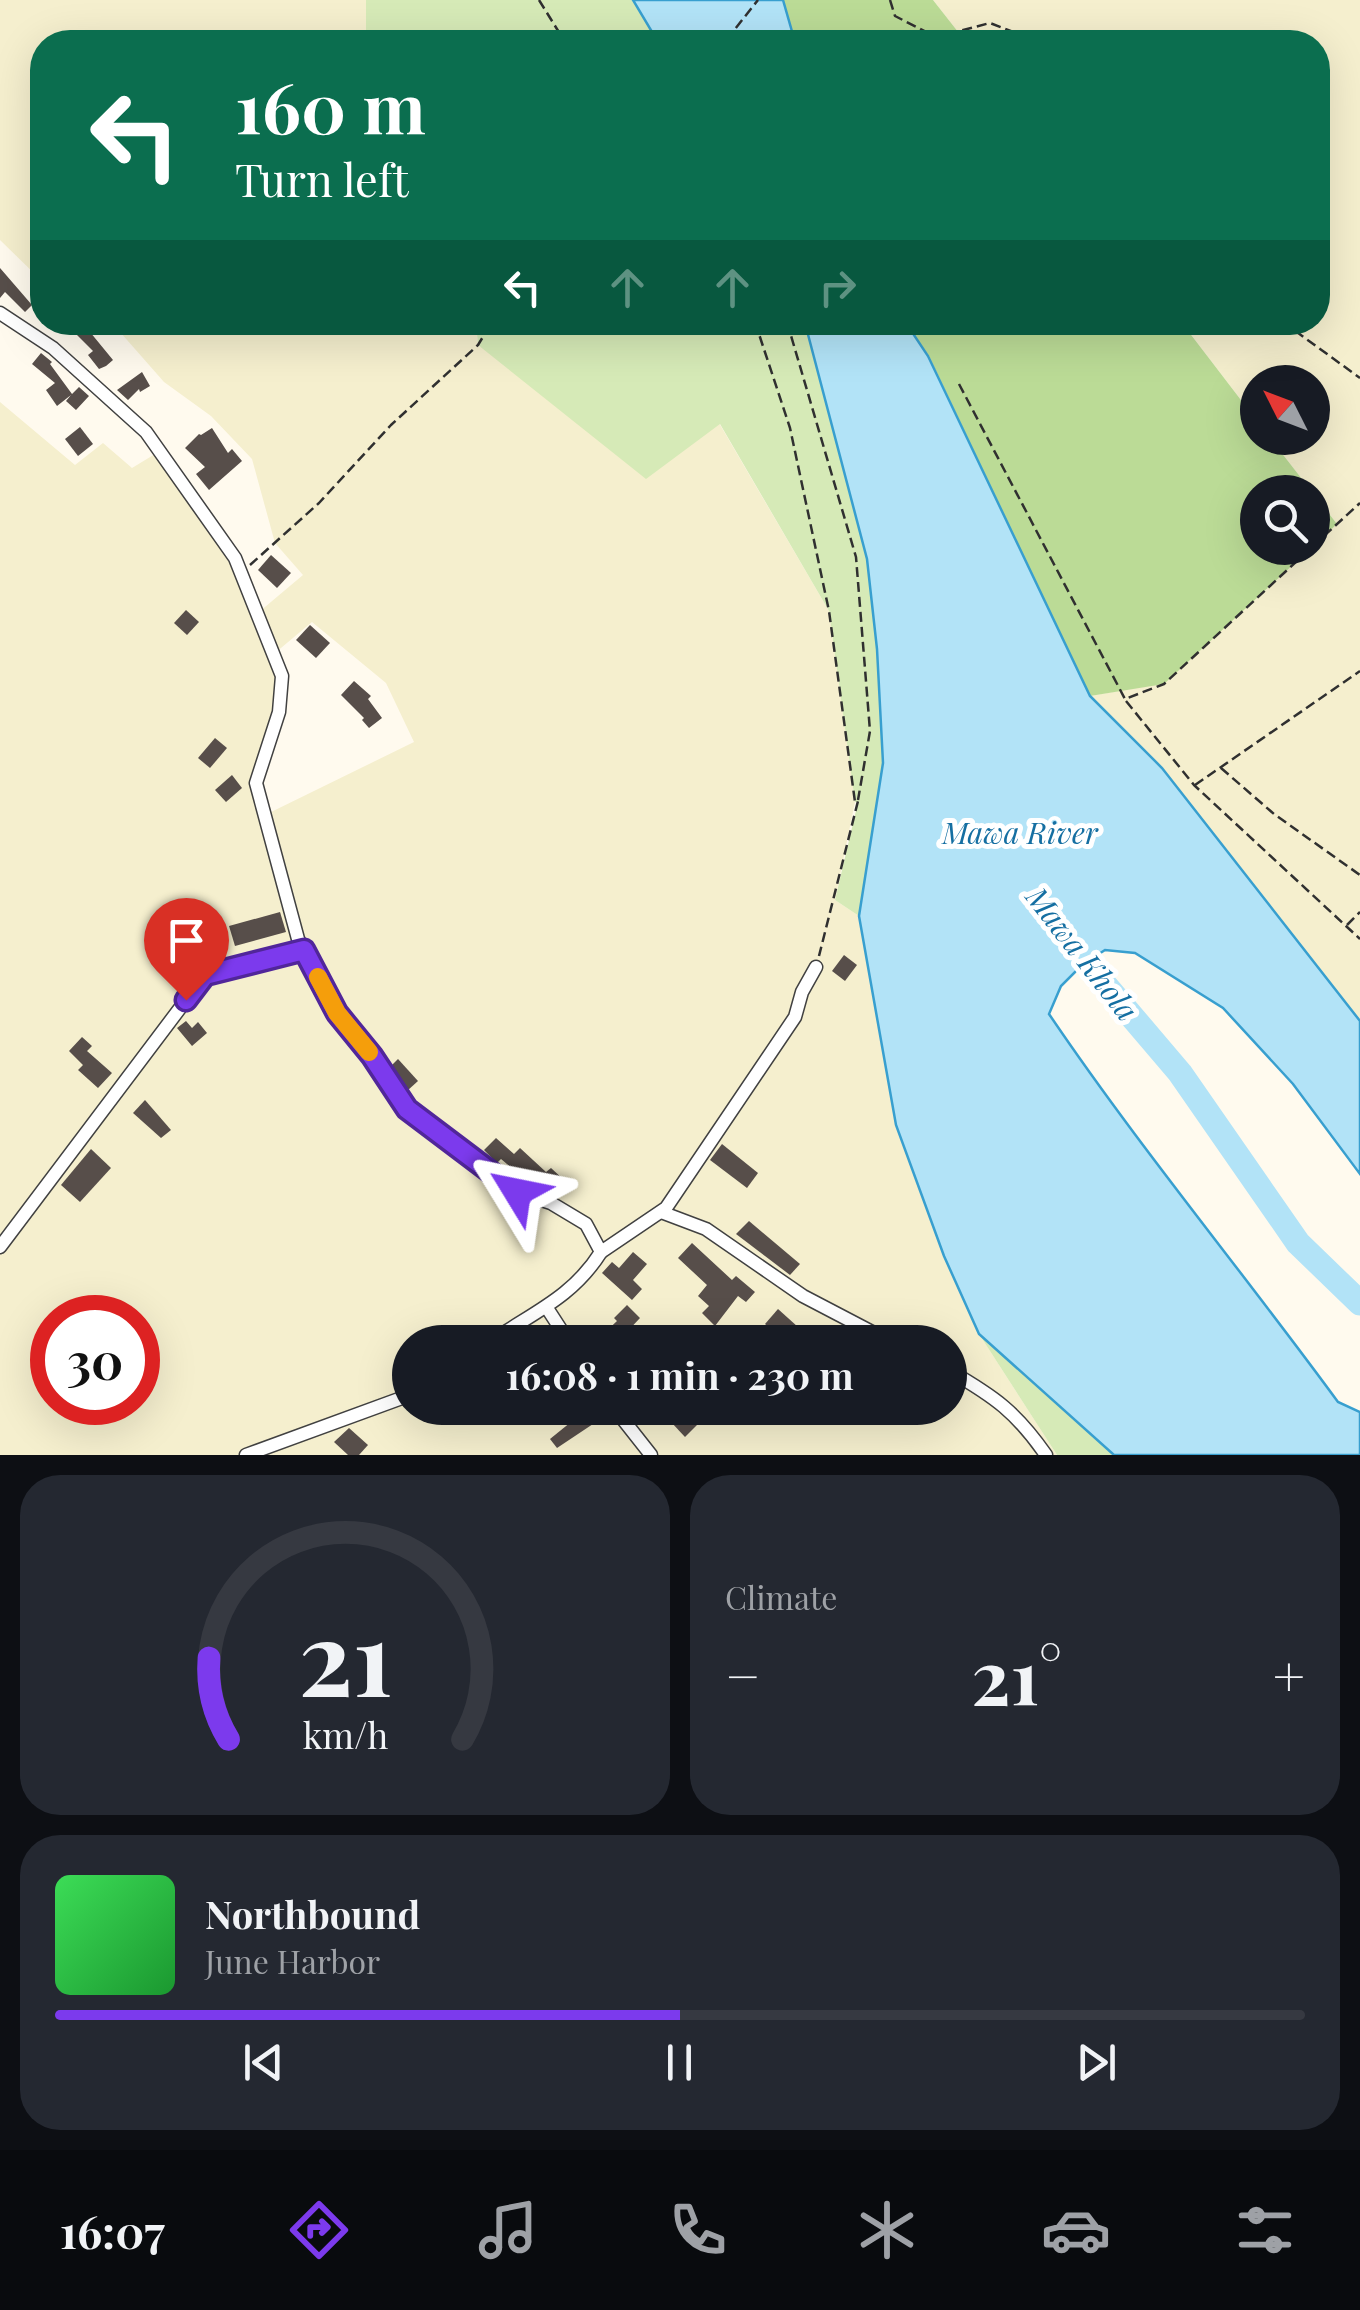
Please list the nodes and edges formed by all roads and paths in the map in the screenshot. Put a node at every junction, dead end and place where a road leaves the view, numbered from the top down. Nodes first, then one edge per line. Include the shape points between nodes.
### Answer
1 (540, 0) edge
2 (758, 0) edge
3 (890, 0) edge
4 (558, 30) edge
5 (735, 30) edge
6 (923, 30) edge
7 (963, 30) edge
8 (1008, 30) edge
9 (0, 313) edge
10 (30, 333) edge
11 (33, 335) edge
12 (484, 335) edge
13 (760, 335) edge
14 (791, 335) edge
15 (1301, 335) edge
16 (1360, 378) edge
17 (959, 384) dead end
18 (1360, 503) edge
19 (1330, 530) edge
20 (1293, 565) edge
21 (242, 572) junction
22 (1360, 671) edge
23 (1125, 700) junction
24 (1220, 768) junction
25 (1194, 786) junction
26 (858, 801) junction
27 (1360, 875) edge
28 (1360, 912) edge
29 (1346, 926) junction
30 (1360, 939) edge
31 (304, 950) junction
32 (816, 968) joint
33 (661, 1212) junction
34 (0, 1248) edge
35 (601, 1252) junction
36 (547, 1308) junction
37 (518, 1325) edge
38 (558, 1325) edge
39 (859, 1325) edge
40 (967, 1381) edge
41 (392, 1402) edge
42 (627, 1425) edge
43 (246, 1455) edge
44 (651, 1455) edge
45 (1046, 1455) edge

1 - 4 path
2 - 5 path
3 - 6 path via 896,16
7 - 8 path via 990,23
9 - 10 street
11 - 21 street via 146,432
12 - 21 path
13 - 26 path via 790,428 826,593
14 - 26 path via 856,557 870,731
15 - 16 path
17 - 23 path
18 - 19 path
20 - 23 path via 1164,684
21 - 31 street via 282,676 280,712 256,784
22 - 24 path
23 - 25 path
24 - 25 path
24 - 27 path
25 - 29 path
26 - 32 path
28 - 29 path
29 - 30 path
31 - 34 street via 205,975
31 - 35 street via 337,1013 407,1109 517,1192 586,1224
32 - 33 street via 795,1017
33 - 35 street
33 - 39 street via 706,1230
35 - 36 street via 589,1272
36 - 37 street
36 - 38 street
40 - 45 street via 1023,1421
41 - 43 street
42 - 44 street

